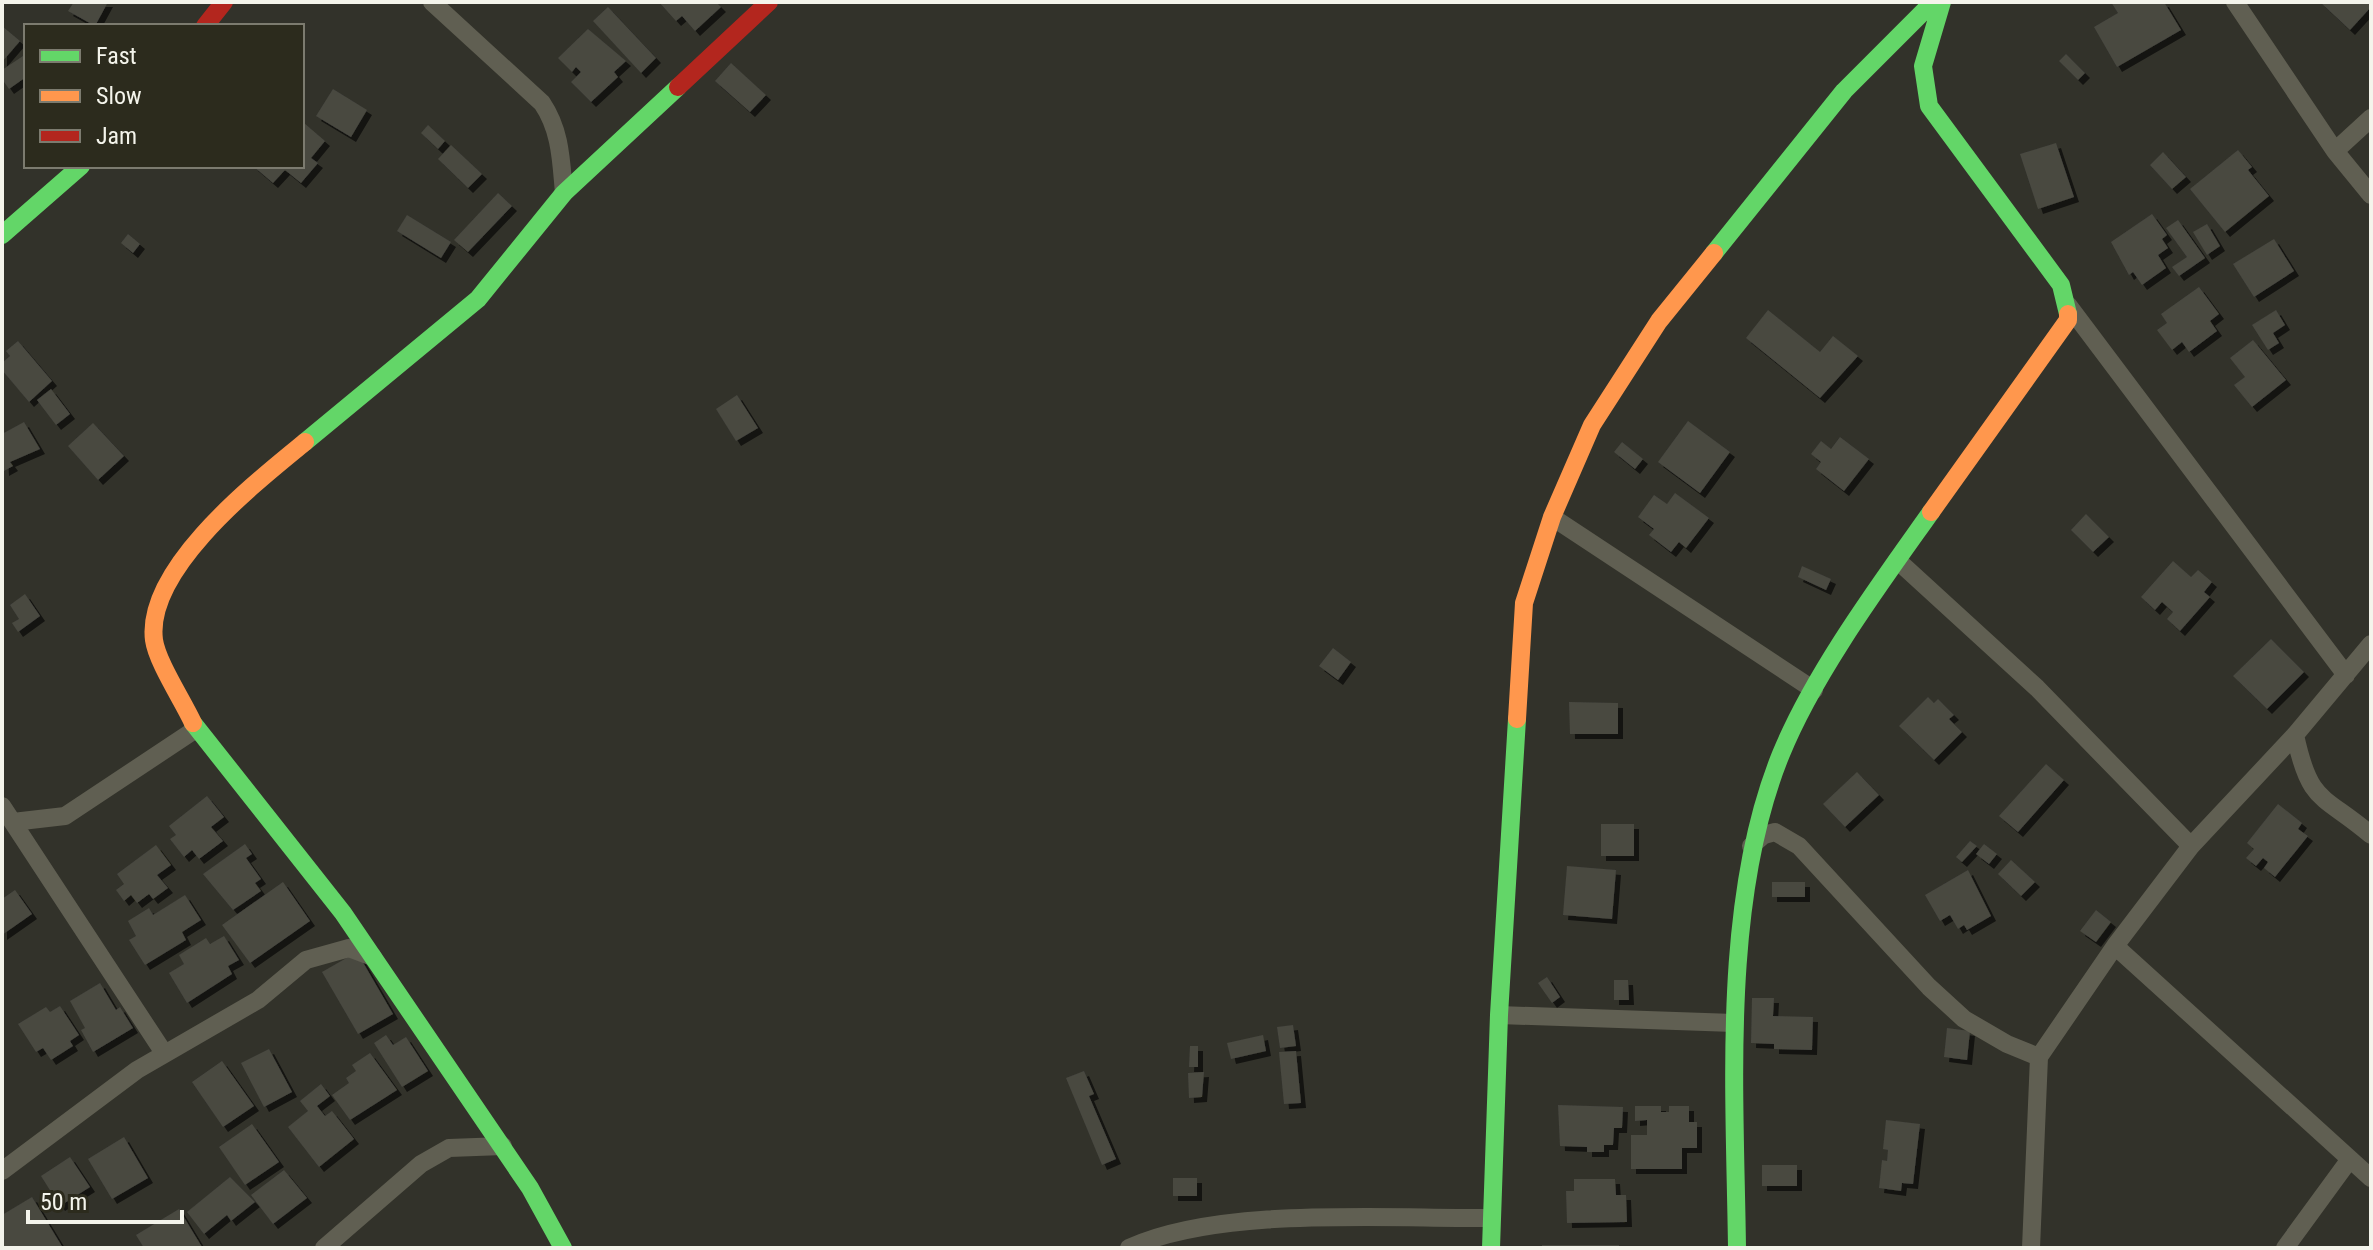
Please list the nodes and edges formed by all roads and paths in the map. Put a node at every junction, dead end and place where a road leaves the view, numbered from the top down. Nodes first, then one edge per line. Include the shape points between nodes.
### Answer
1 (224, 2) edge
2 (432, 2) edge
3 (769, 2) edge
4 (1933, 2) edge
5 (1942, 2) edge
6 (2235, 2) edge
7 (207, 24) edge
8 (2371, 118) edge
9 (2335, 151) junction
10 (79, 168) edge
11 (564, 193) junction
12 (2371, 195) edge
13 (2, 235) edge
14 (2068, 305) junction
15 (1552, 517) junction
16 (1897, 560) junction
17 (2371, 644) edge
18 (2346, 675) junction
19 (1814, 690) junction
20 (196, 729) junction
21 (2295, 735) junction
22 (7, 814) edge
23 (2371, 835) edge
24 (1751, 846) junction
25 (2191, 846) junction
26 (2115, 946) junction
27 (373, 957) junction
28 (1499, 1015) junction
29 (1734, 1023) junction
30 (164, 1053) junction
31 (2039, 1057) junction
32 (503, 1146) junction
33 (2350, 1159) junction
34 (2, 1171) edge
35 (2371, 1178) edge
36 (1491, 1218) junction
37 (324, 1248) edge
38 (563, 1248) edge
39 (1129, 1248) edge
40 (1491, 1248) edge
41 (1737, 1248) edge
42 (2031, 1248) edge
43 (2285, 1248) edge

1 - 7 street
2 - 11 street via 553,118
3 - 11 street
4 - 15 street via 1844,91 1659,321 1592,425
5 - 14 street via 1920,69 1929,106 2061,285
6 - 9 street
8 - 9 street
9 - 12 street
10 - 13 street
11 - 20 street via 478,299 198,537 157,600 153,631
14 - 16 street via 2068,320
14 - 18 street
15 - 19 street
15 - 28 street via 1524,603
16 - 19 street
16 - 25 street via 2037,688
17 - 18 street
18 - 21 street
19 - 24 street via 1781,754
20 - 22 street via 65,816
20 - 27 street
21 - 23 street via 2305,777 2317,795
21 - 25 street
22 - 30 street
24 - 29 street
24 - 31 street via 1775,832 1792,841 1964,1019
25 - 26 street
26 - 31 street
26 - 33 street
27 - 30 street via 349,948 306,960 258,1000
27 - 32 street
28 - 29 street
28 - 36 street
29 - 41 street
30 - 34 street
31 - 42 street
32 - 37 street via 449,1148 421,1164
32 - 38 street
33 - 35 street
33 - 43 street
36 - 39 street via 1262,1221 1150,1238
36 - 40 street

